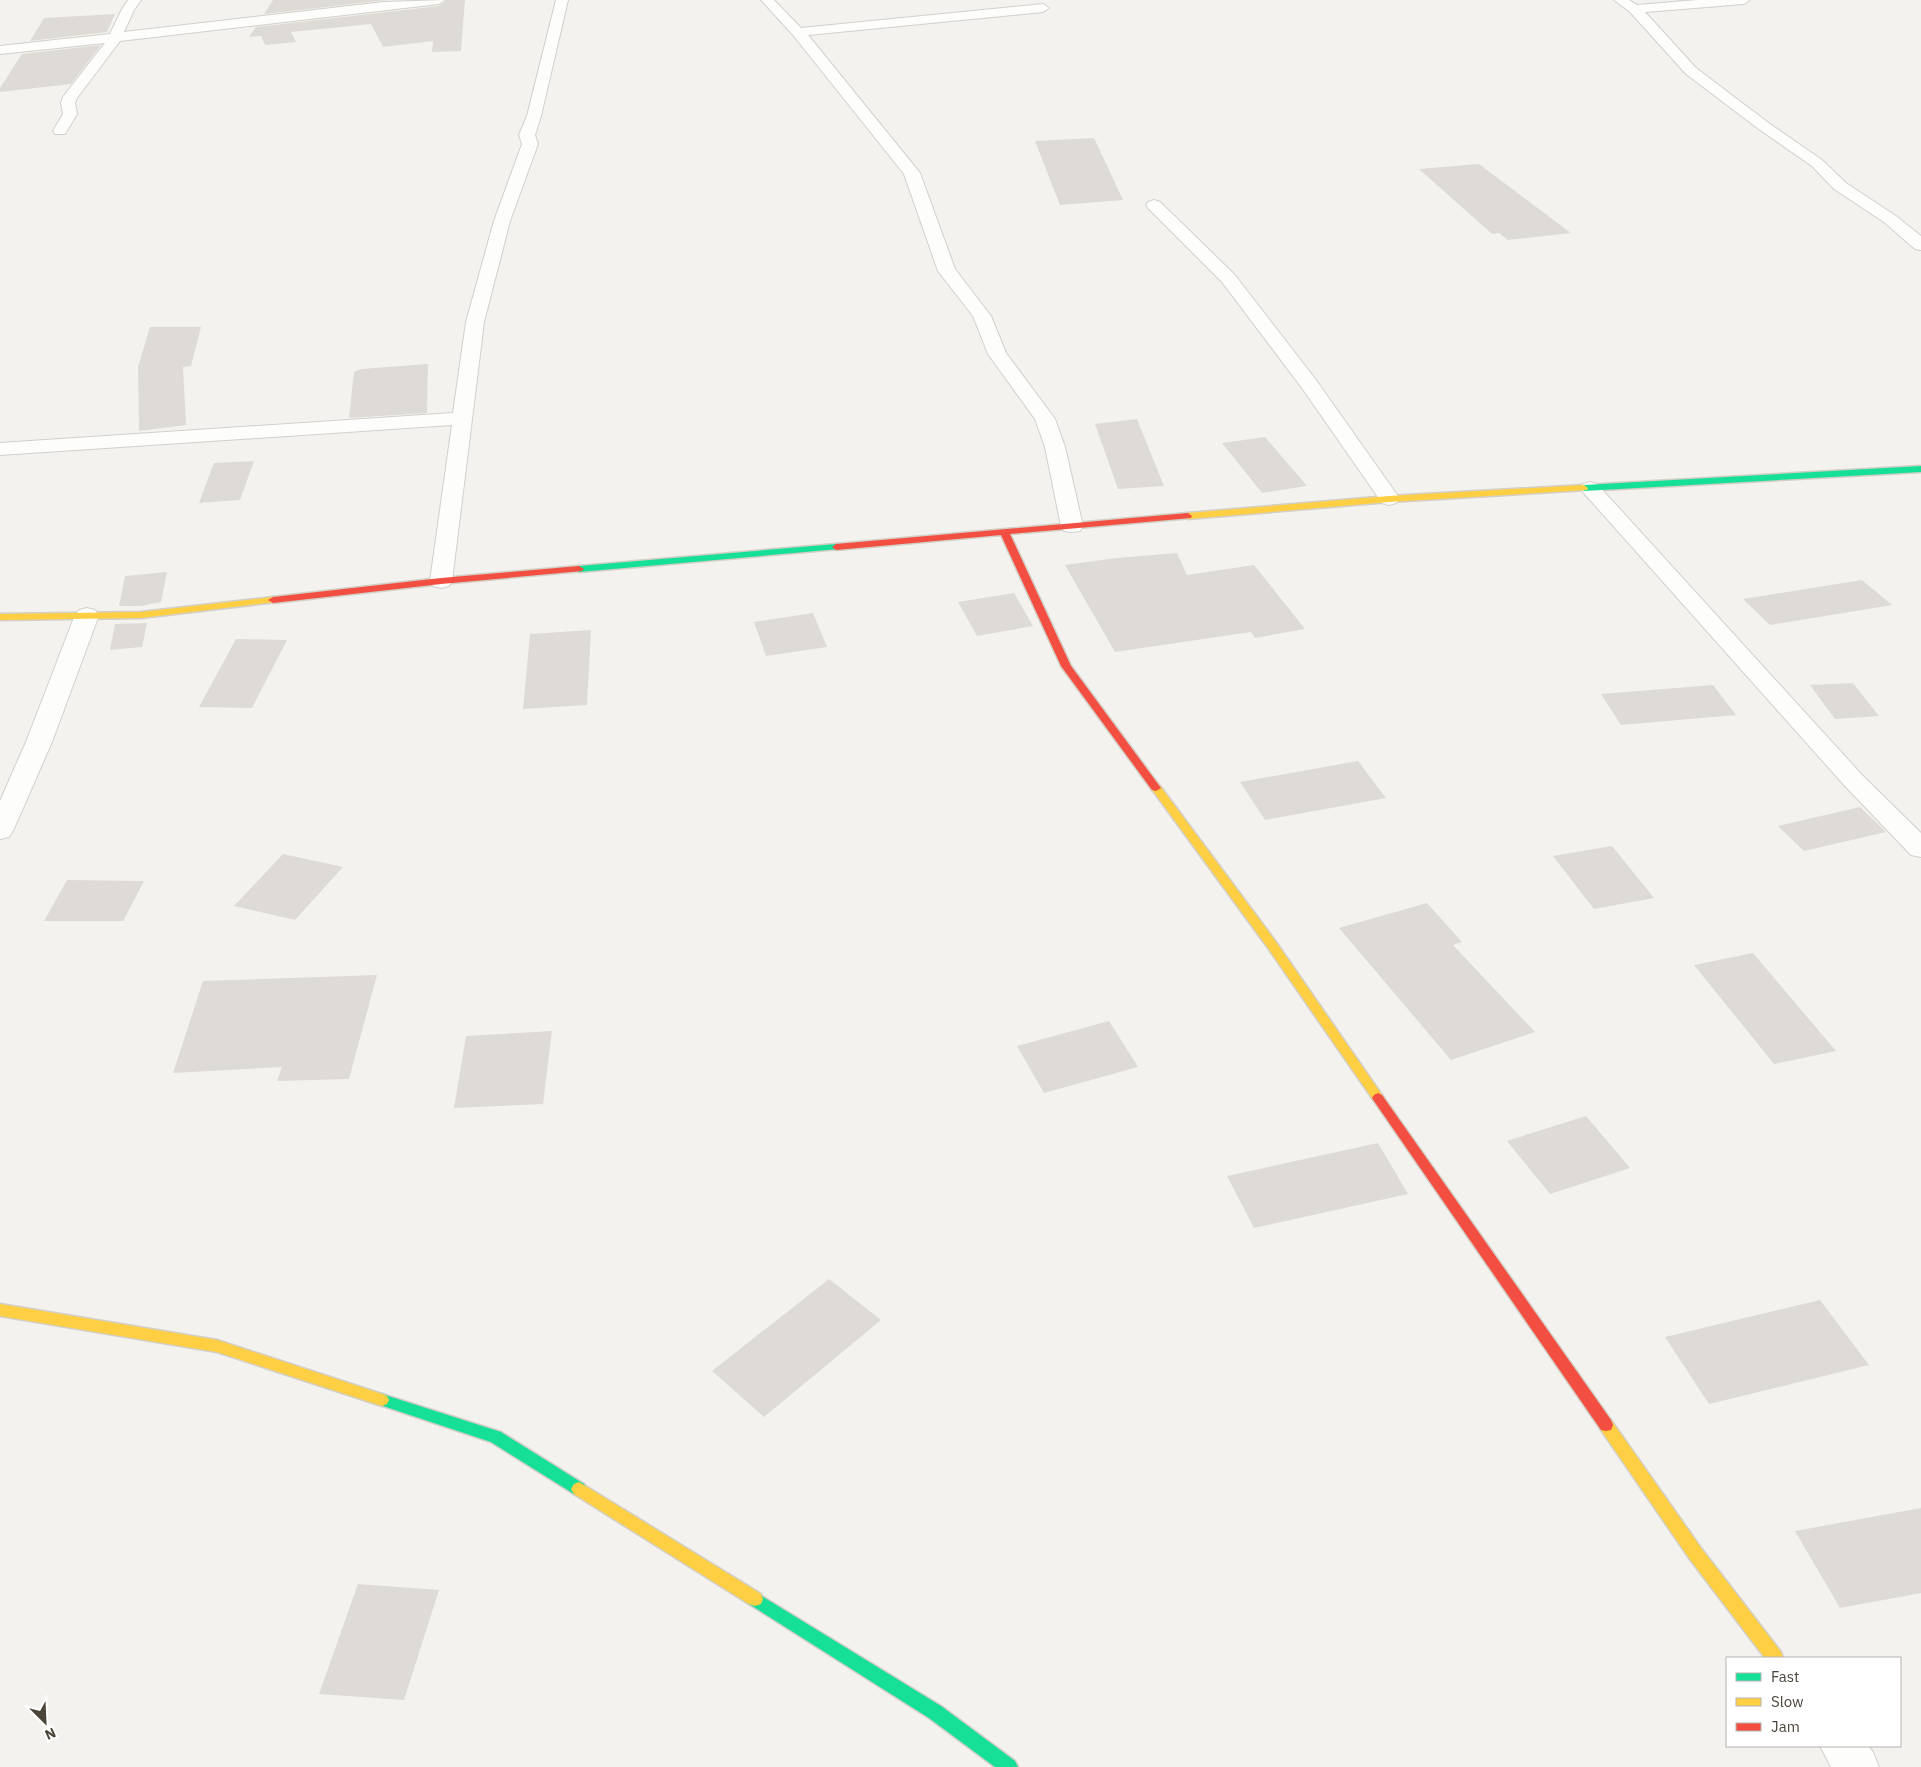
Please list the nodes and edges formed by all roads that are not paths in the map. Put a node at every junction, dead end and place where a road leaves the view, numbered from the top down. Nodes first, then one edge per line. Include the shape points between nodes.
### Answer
1 (135, 0) edge
2 (327, 0) edge
3 (439, 0) edge
4 (562, 0) edge
5 (767, 0) edge
6 (1620, 0) edge
7 (1744, 0) edge
8 (1043, 8) dead end
9 (1634, 9) junction
10 (314, 12) junction
11 (798, 32) junction
12 (115, 39) junction
13 (0, 50) edge
14 (60, 131) dead end
15 (1154, 205) dead end
16 (1913, 217) dead end
17 (1890, 219) junction
18 (1921, 245) edge
19 (463, 418) junction
20 (0, 449) edge
21 (1921, 469) edge
22 (1590, 488) junction
23 (1389, 499) junction
24 (1072, 526) junction
25 (1004, 532) junction
26 (441, 581) junction
27 (88, 615) junction
28 (0, 617) edge
29 (0, 829) edge
30 (1921, 849) edge
31 (0, 1310) edge
32 (1774, 1657) edge
33 (1843, 1747) edge
34 (1009, 1767) edge
35 (1858, 1767) edge

1 - 12 street
2 - 10 street
3 - 10 street
4 - 19 street via 527,135 530,144 502,221 475,322
5 - 11 street
6 - 9 street
7 - 9 street
8 - 11 street
9 - 17 street via 1691,71 1817,163 1857,199
10 - 12 street
11 - 24 street via 912,173 947,271 982,316 997,354 1045,419 1055,447
12 - 13 street
12 - 14 street via 70,97 70,114
15 - 23 street via 1228,278 1309,384
16 - 17 street
17 - 18 street
19 - 20 street
19 - 26 street
21 - 22 street
22 - 23 street
22 - 30 street via 1853,780
23 - 24 street
24 - 25 street
25 - 26 street
25 - 32 street via 1066,666 1272,945 1695,1553
26 - 27 street via 141,615
27 - 28 street
27 - 29 street via 39,742
31 - 34 street via 217,1346 496,1437 935,1712
33 - 35 street

